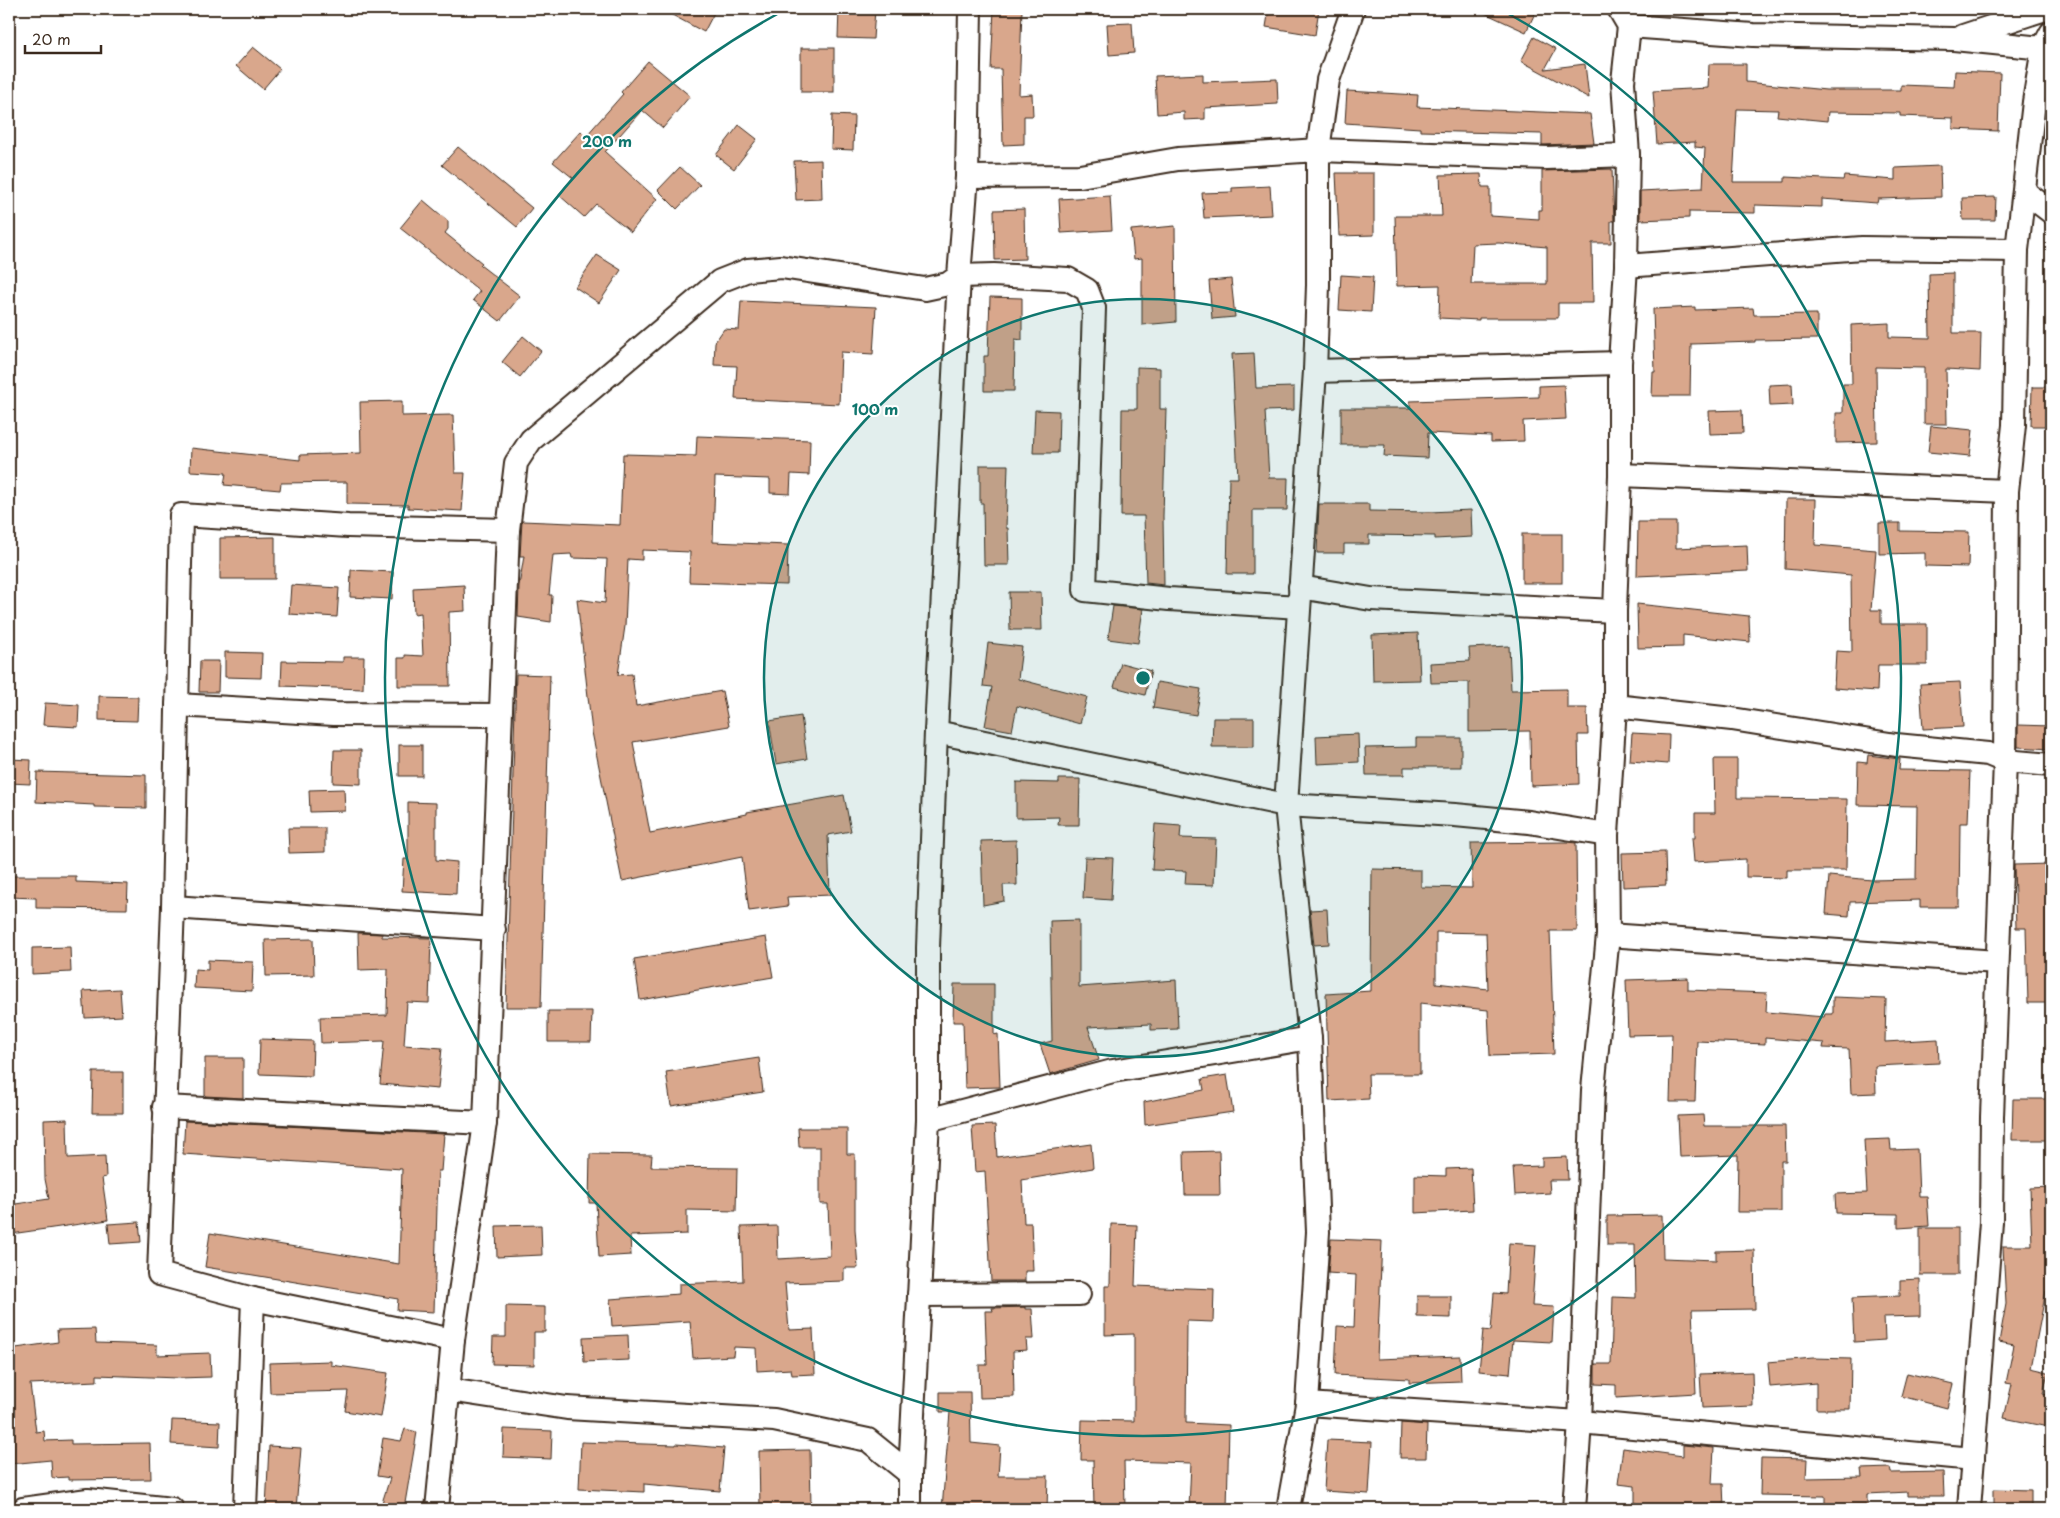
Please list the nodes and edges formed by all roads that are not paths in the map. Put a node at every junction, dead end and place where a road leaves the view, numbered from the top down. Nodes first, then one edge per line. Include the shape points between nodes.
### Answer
1 (970, 9) edge
2 (1353, 9) edge
3 (2045, 9) edge
4 (1624, 17) edge
5 (1954, 39) junction
6 (2047, 41) edge
7 (1318, 150) junction
8 (1628, 155) junction
9 (967, 177) junction
10 (2024, 192) junction
11 (2051, 212) edge
12 (2017, 250) junction
13 (1626, 266) junction
14 (959, 276) junction
15 (1620, 363) junction
16 (1315, 371) junction
17 (1620, 475) junction
18 (2007, 491) junction
19 (508, 530) junction
20 (1300, 597) junction
21 (1615, 611) junction
22 (177, 705) junction
23 (1615, 706) junction
24 (500, 714) junction
25 (936, 732) junction
26 (2005, 761) junction
27 (2051, 765) edge
28 (1286, 806) junction
29 (1607, 835) junction
30 (173, 907) junction
31 (494, 929) junction
32 (1608, 935) junction
33 (1997, 962) junction
34 (1310, 1038) junction
35 (164, 1107) junction
36 (928, 1120) junction
37 (485, 1124) junction
38 (1079, 1294) dead end
39 (920, 1295) junction
40 (254, 1299) junction
41 (453, 1340) junction
42 (449, 1390) junction
43 (1307, 1404) junction
44 (1580, 1422) junction
45 (1973, 1459) junction
46 (910, 1474) junction
47 (23, 1509) edge
48 (172, 1509) edge
49 (245, 1509) edge
50 (437, 1509) edge
51 (910, 1509) edge
52 (1288, 1509) edge
53 (1574, 1509) edge
54 (1969, 1509) edge

1 - 9 street
2 - 7 street via 1328,80
3 - 5 street
4 - 5 street via 1753,35
4 - 8 street via 1623,82
5 - 6 street
6 - 10 street via 2034,102
7 - 8 street via 1547,158
7 - 9 street via 1178,158 1080,176
7 - 16 street
8 - 13 street
9 - 14 street
10 - 11 street
10 - 12 street
12 - 13 street via 1862,248
12 - 18 street via 2014,425
13 - 15 street
14 - 19 street via 948,284 925,289 781,267 748,270 720,281 531,440 516,463
14 - 20 street via 1068,279 1087,290 1094,308 1085,590 1168,599
14 - 25 street
15 - 16 street
15 - 17 street
16 - 20 street
17 - 18 street
17 - 21 street
18 - 26 street
19 - 22 street via 348,526 181,515
19 - 24 street
20 - 21 street
20 - 28 street
21 - 23 street
22 - 24 street via 334,714
22 - 30 street
23 - 26 street via 1732,719 1896,745 1988,754
23 - 29 street
24 - 31 street
25 - 28 street
25 - 36 street via 928,948
26 - 27 street
26 - 33 street
28 - 29 street via 1455,815 1529,822
28 - 34 street
29 - 32 street
30 - 31 street
30 - 35 street
31 - 37 street
32 - 33 street
32 - 44 street via 1593,1090
33 - 45 street via 1991,1222
34 - 36 street via 1112,1071
34 - 43 street via 1318,1232
35 - 37 street
35 - 40 street via 159,1274
36 - 39 street
37 - 41 street
38 - 39 street
39 - 46 street
40 - 41 street
40 - 49 street
41 - 42 street
42 - 46 street via 568,1408 774,1420 868,1440
42 - 50 street
43 - 44 street
43 - 52 street
44 - 45 street
44 - 53 street
45 - 54 street
46 - 51 street
47 - 48 street via 88,1500

